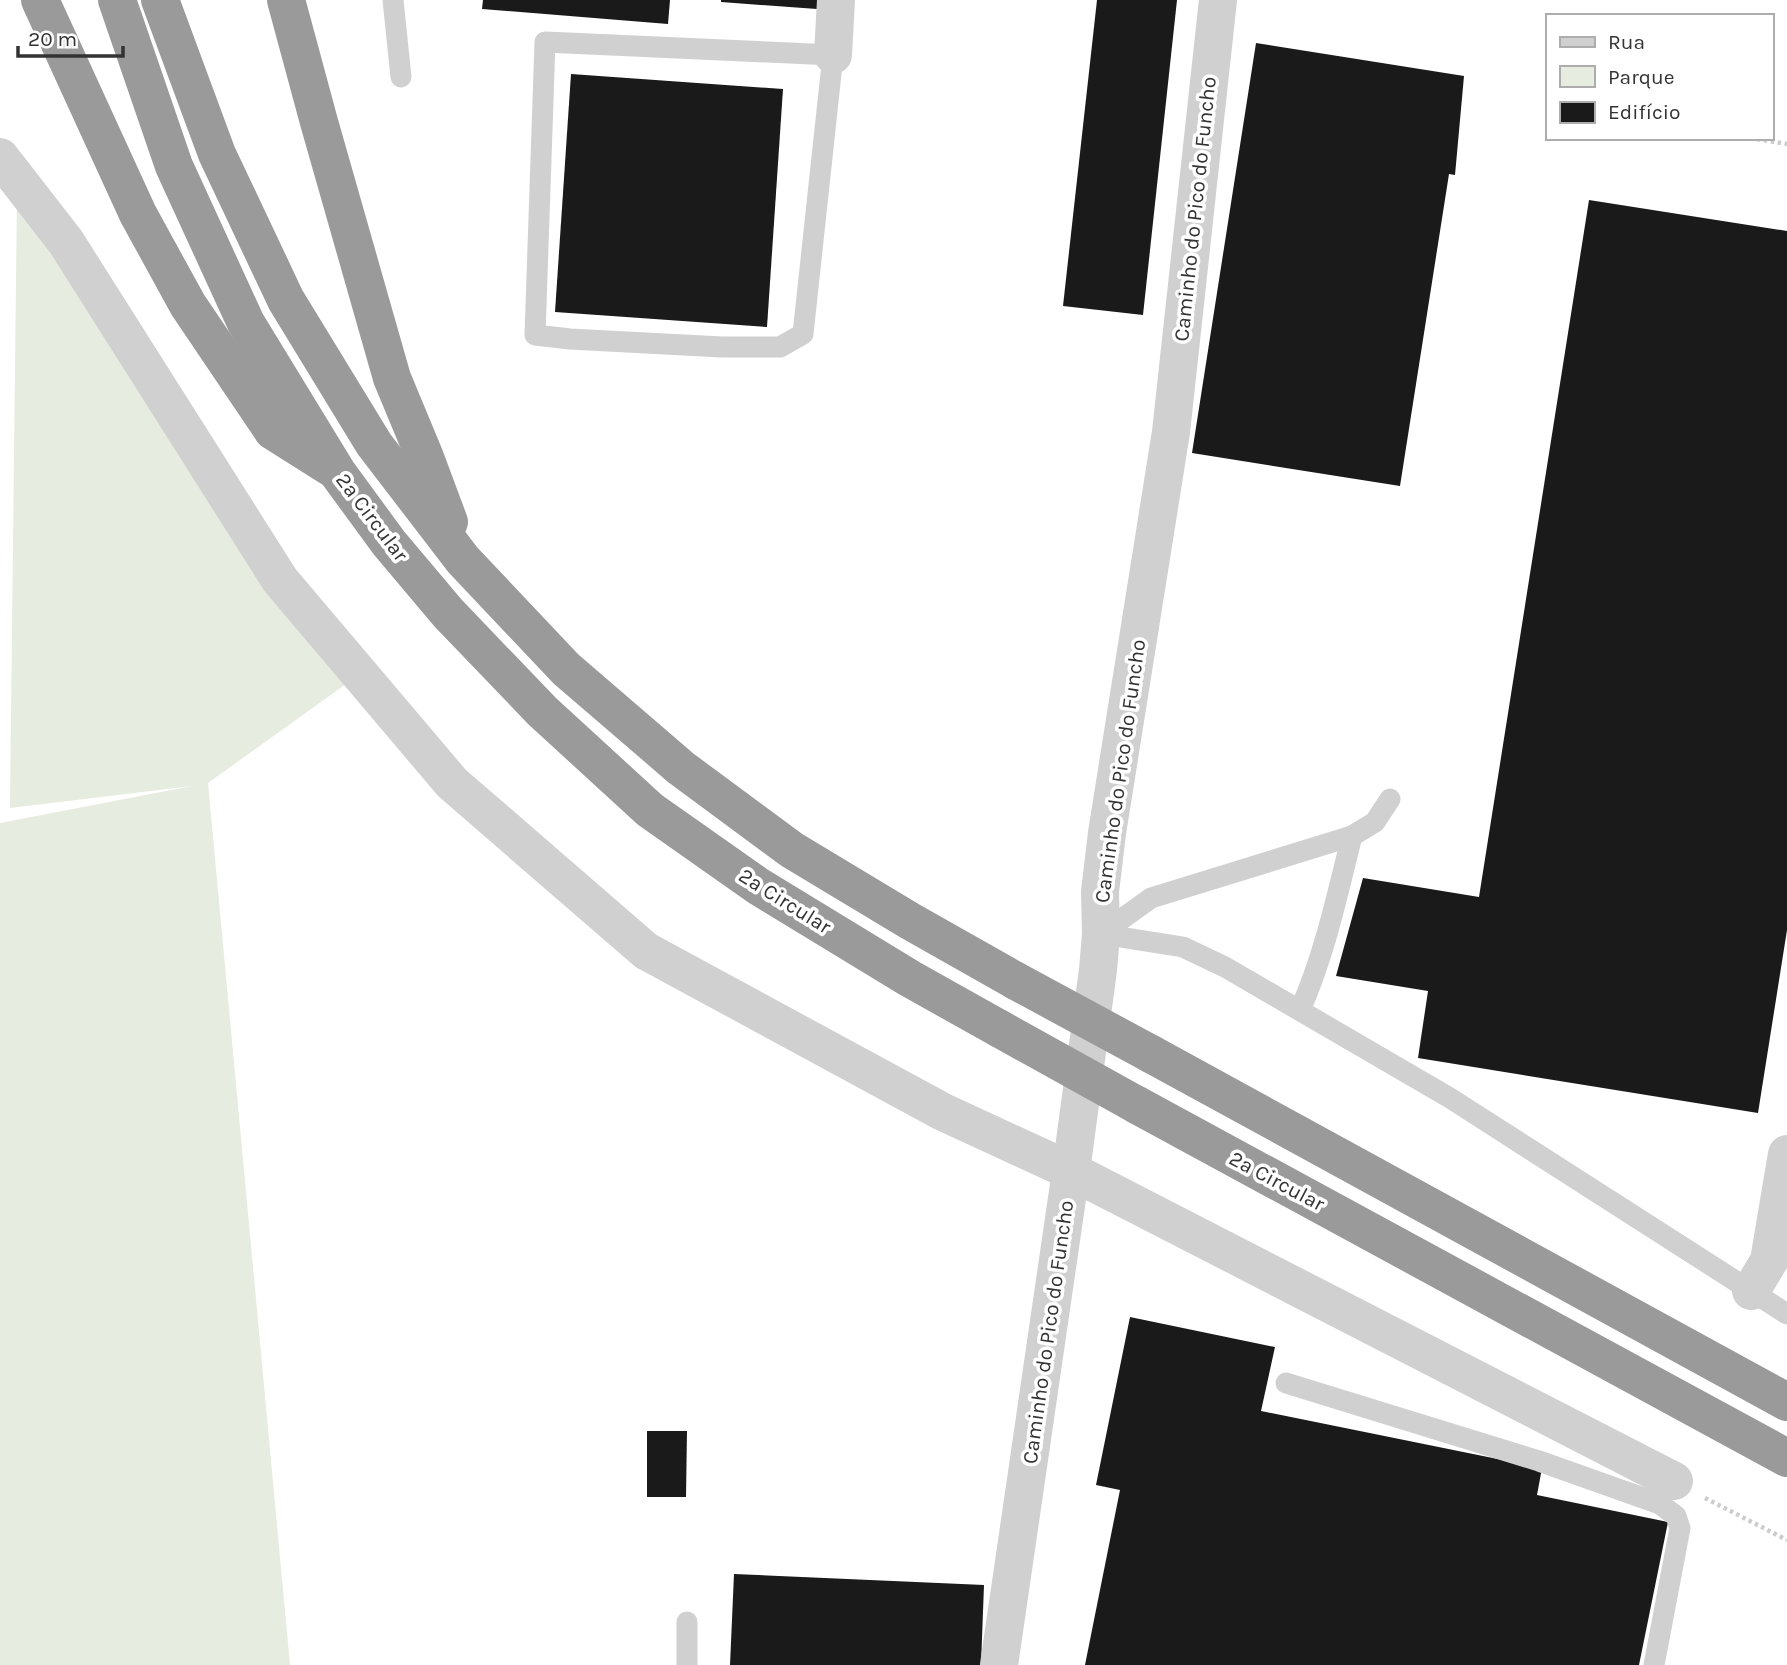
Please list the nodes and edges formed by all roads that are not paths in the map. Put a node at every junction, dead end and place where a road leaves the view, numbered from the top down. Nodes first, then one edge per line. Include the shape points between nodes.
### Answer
1 (40, 0) edge
2 (117, 0) edge
3 (160, 0) edge
4 (286, 0) edge
5 (393, 0) edge
6 (836, 0) edge
7 (1218, 0) edge
8 (833, 55) junction
9 (401, 77) dead end
10 (0, 157) edge
11 (337, 472) junction
12 (463, 560) junction
13 (1391, 799) dead end
14 (1352, 836) junction
15 (1101, 934) junction
16 (1300, 1010) junction
17 (1787, 1154) edge
18 (1071, 1171) junction
19 (1751, 1290) junction
20 (1787, 1314) edge
21 (1286, 1383) dead end
22 (1787, 1402) edge
23 (1787, 1458) edge
24 (1667, 1493) junction
25 (687, 1622) dead end
26 (687, 1665) edge
27 (999, 1665) edge
28 (1654, 1665) edge

1 - 11 highway via 138,214 188,305 273,431
2 - 11 highway, 2ª Circular via 174,166 246,323
3 - 12 highway via 217,154 286,300 374,444
4 - 12 highway via 392,378
5 - 9 lane
6 - 8 street
7 - 15 street, Caminho do Pico do Funcho via 1171,432 1107,833
8 - 8 lane via 803,334 780,347 535,335 545,43
10 - 18 street via 66,242 280,580 452,783 646,951 943,1112
11 - 23 highway, 2ª Circular, bridge via 448,613 542,711 650,810 758,886 1000,1029
12 - 22 highway, bridge via 566,669 681,768 792,850 1016,981
13 - 14 lane via 1375,822
14 - 15 lane via 1151,898
14 - 16 lane via 1322,955
15 - 16 lane via 1184,947
15 - 18 street, Caminho do Pico do Funcho
16 - 19 lane via 1450,1098
17 - 19 street via 1769,1261
18 - 24 street
18 - 27 street, Caminho do Pico do Funcho
19 - 20 lane
21 - 24 lane via 1539,1461
24 - 28 lane via 1681,1528
25 - 26 lane

